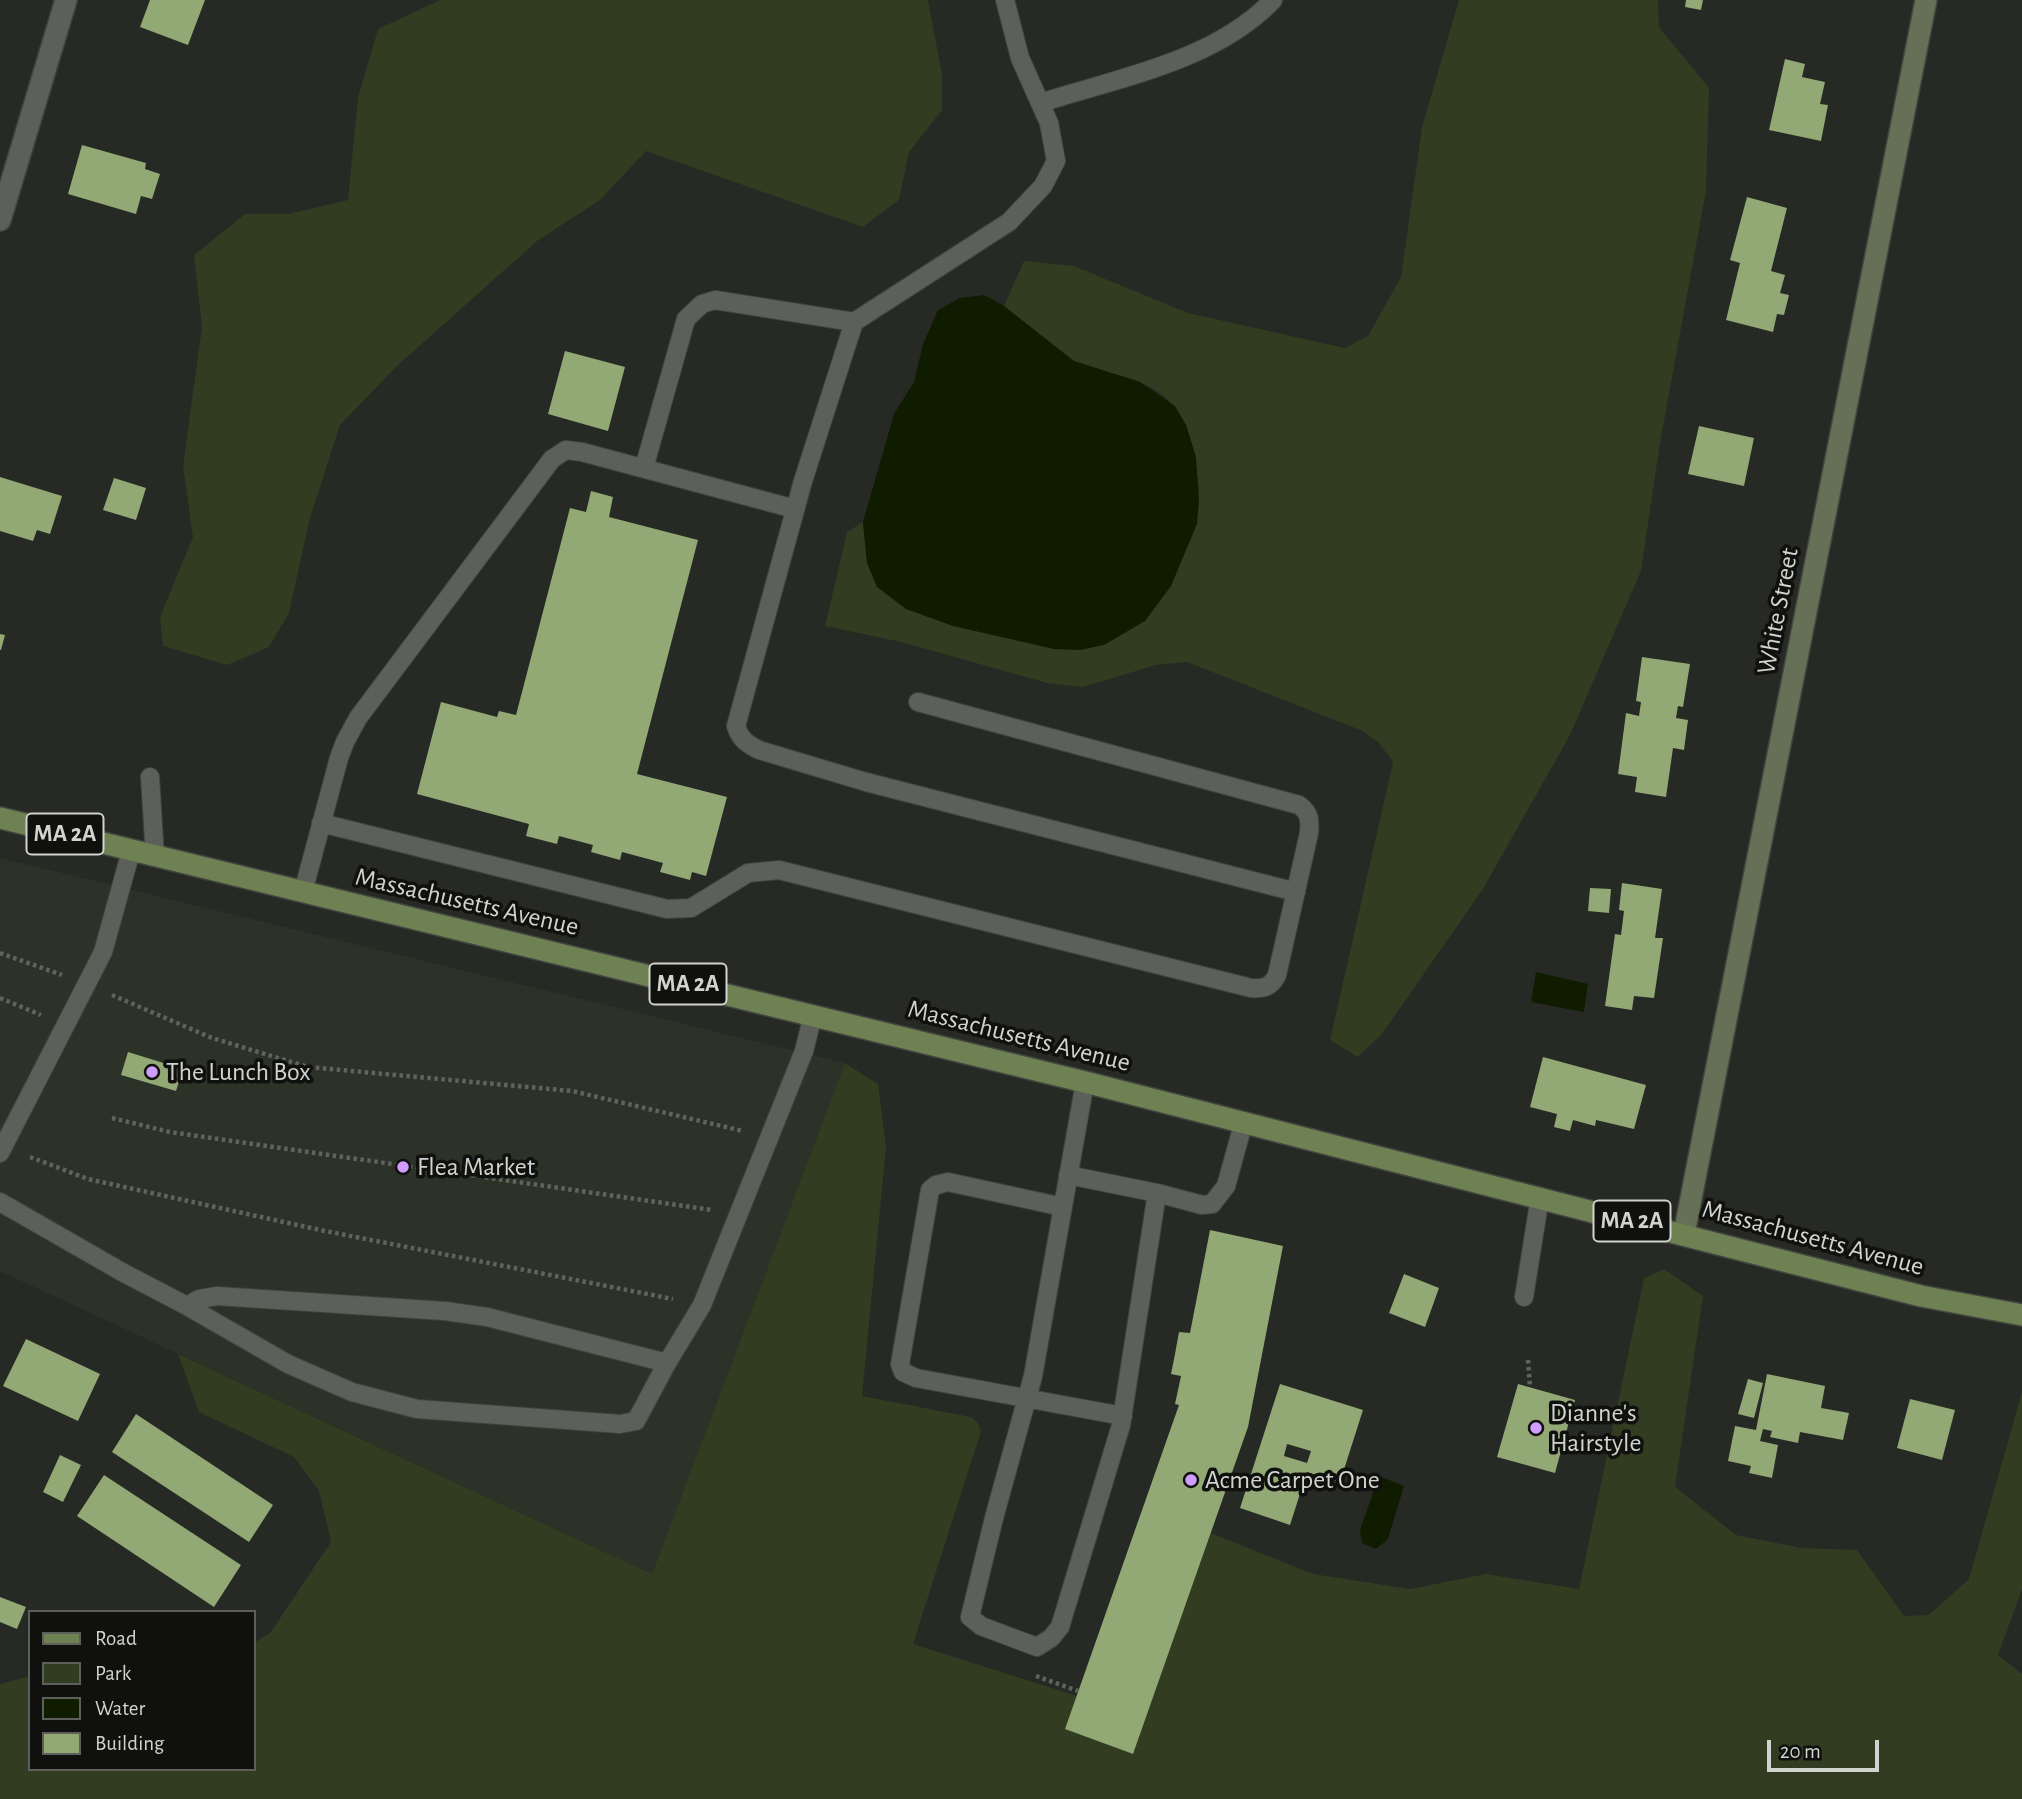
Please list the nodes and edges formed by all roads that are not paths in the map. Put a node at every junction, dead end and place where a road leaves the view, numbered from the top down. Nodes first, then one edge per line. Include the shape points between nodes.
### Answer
1 (66, 0) edge
2 (1004, 0) edge
3 (1273, 0) edge
4 (1926, 0) edge
5 (1040, 103) junction
6 (0, 220) edge
7 (854, 322) junction
8 (644, 468) junction
9 (795, 509) junction
10 (918, 702) dead end
11 (150, 777) dead end
12 (0, 818) edge
13 (321, 823) junction
14 (131, 850) junction
15 (155, 857) junction
16 (303, 892) junction
17 (1296, 892) junction
18 (813, 1015) junction
19 (1085, 1082) junction
20 (1244, 1121) junction
21 (2, 1150) edge
22 (1068, 1175) junction
23 (1157, 1193) junction
24 (1540, 1197) junction
25 (0, 1202) edge
26 (1063, 1206) junction
27 (1684, 1234) junction
28 (1524, 1297) dead end
29 (187, 1306) junction
30 (2022, 1315) edge
31 (667, 1363) junction
32 (1027, 1399) junction
33 (1122, 1416) junction

1 - 6 street
2 - 5 lane via 1020,58
3 - 5 lane via 1216,43 1174,62
4 - 27 street, White Street
5 - 7 lane via 1056,161 1043,186 1009,222
7 - 8 lane via 715,300 702,304 686,320
7 - 9 lane
8 - 9 lane
8 - 13 lane via 566,450 552,459 358,718 345,742
9 - 17 lane via 736,726 747,744 866,782
10 - 17 lane via 1299,804 1310,819
11 - 15 lane
12 - 14 main road, Massachusetts Avenue / MA 2A
13 - 16 lane
13 - 17 lane via 667,909 691,908 748,873 779,870 1262,989 1277,975
14 - 15 main road, Massachusetts Avenue / MA 2A
14 - 21 lane via 103,952
15 - 16 main road, Massachusetts Avenue / MA 2A
16 - 18 main road, Massachusetts Avenue / MA 2A
18 - 19 main road, Massachusetts Avenue / MA 2A
18 - 31 lane via 804,1051 702,1305
19 - 20 main road, Massachusetts Avenue / MA 2A
19 - 22 lane
20 - 23 lane via 1226,1186 1212,1204
20 - 24 main road, Massachusetts Avenue / MA 2A
22 - 23 lane
22 - 26 lane
23 - 33 lane
24 - 27 main road, Massachusetts Avenue / MA 2A
24 - 28 lane
25 - 29 lane
26 - 32 lane
26 - 32 lane via 948,1182 930,1190 900,1364 909,1377
27 - 30 main road, Massachusetts Avenue / MA 2A via 1921,1296
29 - 31 lane via 217,1296 445,1311 487,1317
29 - 31 lane via 288,1364 352,1391 417,1409 620,1424 636,1421
32 - 33 lane
32 - 33 lane via 970,1617 981,1626 1037,1647 1060,1627

